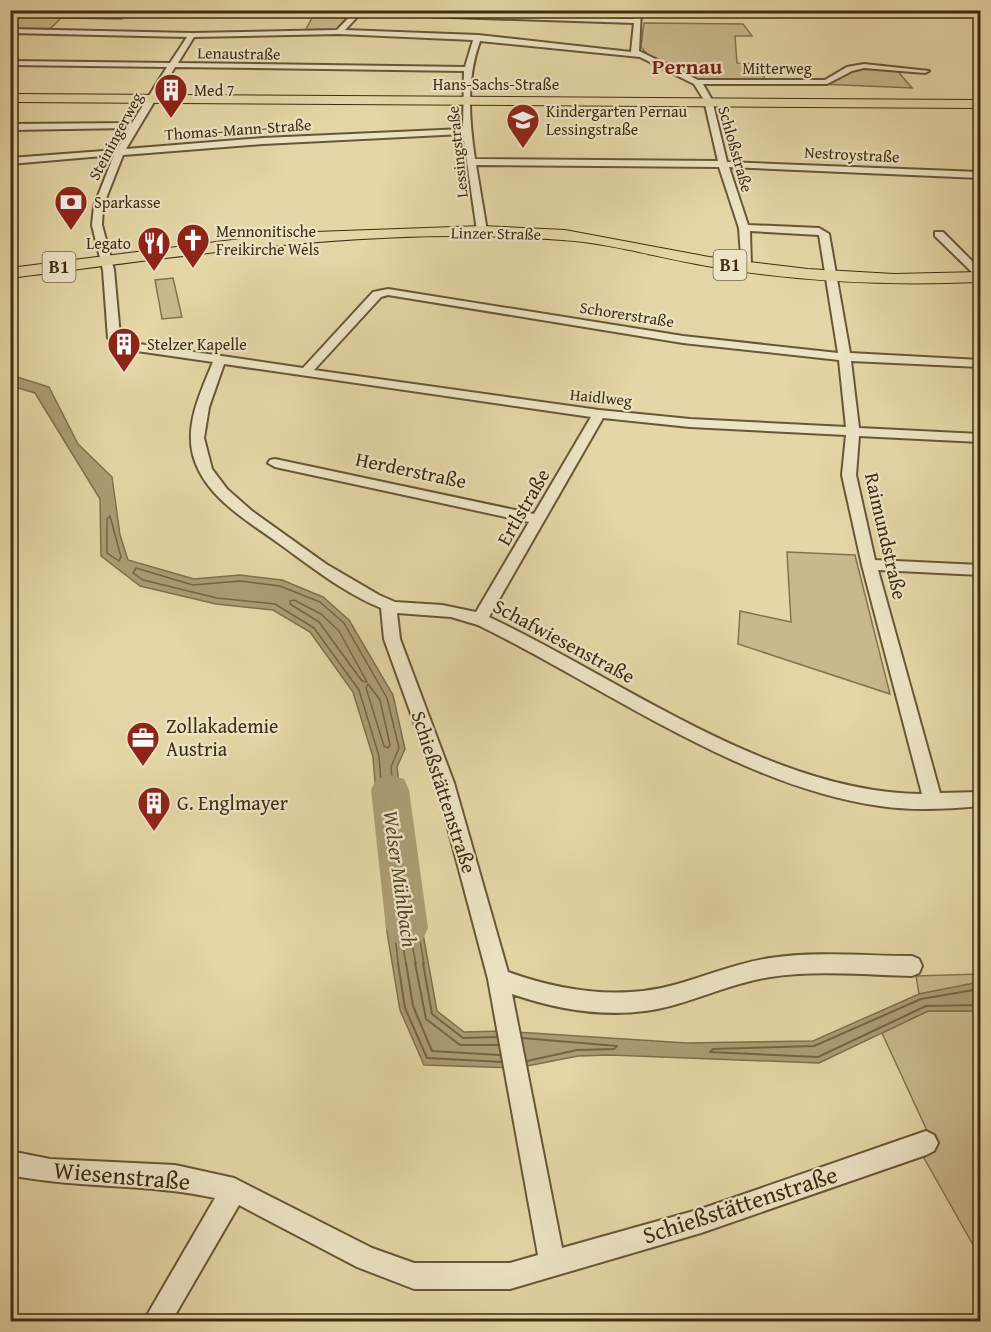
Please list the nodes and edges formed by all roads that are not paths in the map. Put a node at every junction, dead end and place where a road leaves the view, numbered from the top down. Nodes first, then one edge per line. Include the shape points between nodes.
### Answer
1 (638, 10) edge
2 (494, 16) junction
3 (637, 21) junction
4 (10, 31) edge
5 (339, 32) junction
6 (192, 35) junction
7 (478, 37) junction
8 (489, 38) junction
9 (639, 55) junction
10 (10, 63) edge
11 (174, 65) junction
12 (466, 69) junction
13 (925, 71) dead end
14 (697, 82) junction
15 (10, 98) edge
16 (150, 101) junction
17 (467, 101) junction
18 (707, 102) junction
19 (981, 104) edge
20 (136, 124) junction
21 (10, 127) edge
22 (468, 131) junction
23 (123, 152) junction
24 (10, 161) edge
25 (470, 162) junction
26 (722, 164) junction
27 (981, 176) edge
28 (745, 228) junction
29 (482, 231) junction
30 (939, 234) dead end
31 (107, 261) junction
32 (746, 268) junction
33 (10, 273) edge
34 (830, 276) junction
35 (981, 276) edge
36 (845, 357) junction
37 (220, 360) junction
38 (981, 363) edge
39 (304, 373) junction
40 (599, 414) junction
41 (853, 431) junction
42 (981, 438) edge
43 (275, 463) dead end
44 (538, 519) junction
45 (869, 565) junction
46 (981, 570) edge
47 (389, 606) junction
48 (480, 619) junction
49 (981, 799) edge
50 (933, 801) junction
51 (912, 966) dead end
52 (499, 979) junction
53 (926, 1143) dead end
54 (10, 1163) edge
55 (234, 1190) junction
56 (552, 1264) junction
57 (156, 1322) edge

1 - 3 street
2 - 3 street
2 - 5 street via 358,12
2 - 8 street
3 - 9 street via 634,47
4 - 6 street
5 - 6 street
5 - 7 street
6 - 11 street, Steiningerweg
7 - 8 street
7 - 12 street, Lessingstraße
8 - 9 street
9 - 14 street
10 - 11 street, Lenaustraße
11 - 12 street, Lenaustraße
11 - 16 street, Steiningerweg
12 - 17 street, Lessingstraße
13 - 14 street, Mitterweg via 864,66 827,82
14 - 18 street, Schloßstraße via 705,91
15 - 16 main road, Hans-Sachs-Straße
16 - 17 main road, Hans-Sachs-Straße
16 - 20 street, Steiningerweg
17 - 18 main road, Hans-Sachs-Straße
17 - 22 street, Lessingstraße
18 - 19 main road, Hans-Sachs-Straße
18 - 26 street, Schloßstraße
20 - 21 street
20 - 23 street, Steiningerweg
22 - 23 street, Thomas-Mann-Straße
22 - 25 street, Lessingstraße
23 - 24 street, Thomas-Mann-Straße
23 - 31 street, Steiningerweg via 106,178 98,206 97,225
25 - 26 street, Nestroystraße
25 - 29 street, Lessingstraße
26 - 27 street, Nestroystraße
26 - 28 street, Schloßstraße
28 - 32 street, Schloßstraße via 749,248
28 - 34 street via 819,231 824,234
29 - 31 main road, Linzer Straße / B1 via 287,238
29 - 32 main road, Linzer Straße / B1 via 565,235
30 - 35 street
31 - 33 main road, Linzer Straße / B1
31 - 37 street via 114,338 137,347
32 - 34 main road, Linzer Straße / B1
34 - 35 main road, Linzer Straße / B1
34 - 36 street, Raimundstraße
36 - 38 street, Schorerstraße
36 - 39 street, Schorerstraße via 687,340 388,292 377,294
36 - 41 street, Raimundstraße
37 - 39 street, Haidlweg
37 - 47 street, Schafwiesenstraße via 197,426 197,445 214,484 240,509 312,560
39 - 40 street, Haidlweg
40 - 41 street, Haidlweg
40 - 44 street, Ertlstraße
41 - 42 street, Haidlweg
41 - 45 street, Raimundstraße via 849,475
43 - 44 street, Herderstraße
44 - 48 street, Ertlstraße
45 - 46 street
45 - 50 street, Raimundstraße
47 - 48 street, Schafwiesenstraße
47 - 52 street, Schießstättenstraße via 392,639 445,783
48 - 50 street, Schafwiesenstraße via 735,754 868,797
49 - 50 street, Schafwiesenstraße
51 - 52 street via 753,970 648,1001 609,1004 531,991
52 - 56 street, Schießstättenstraße
53 - 56 street, Schießstättenstraße via 701,1221
54 - 55 street, Wiesenstraße via 50,1171 175,1177
55 - 56 street, Schießstättenstraße via 366,1258 414,1276 510,1276
55 - 57 street

